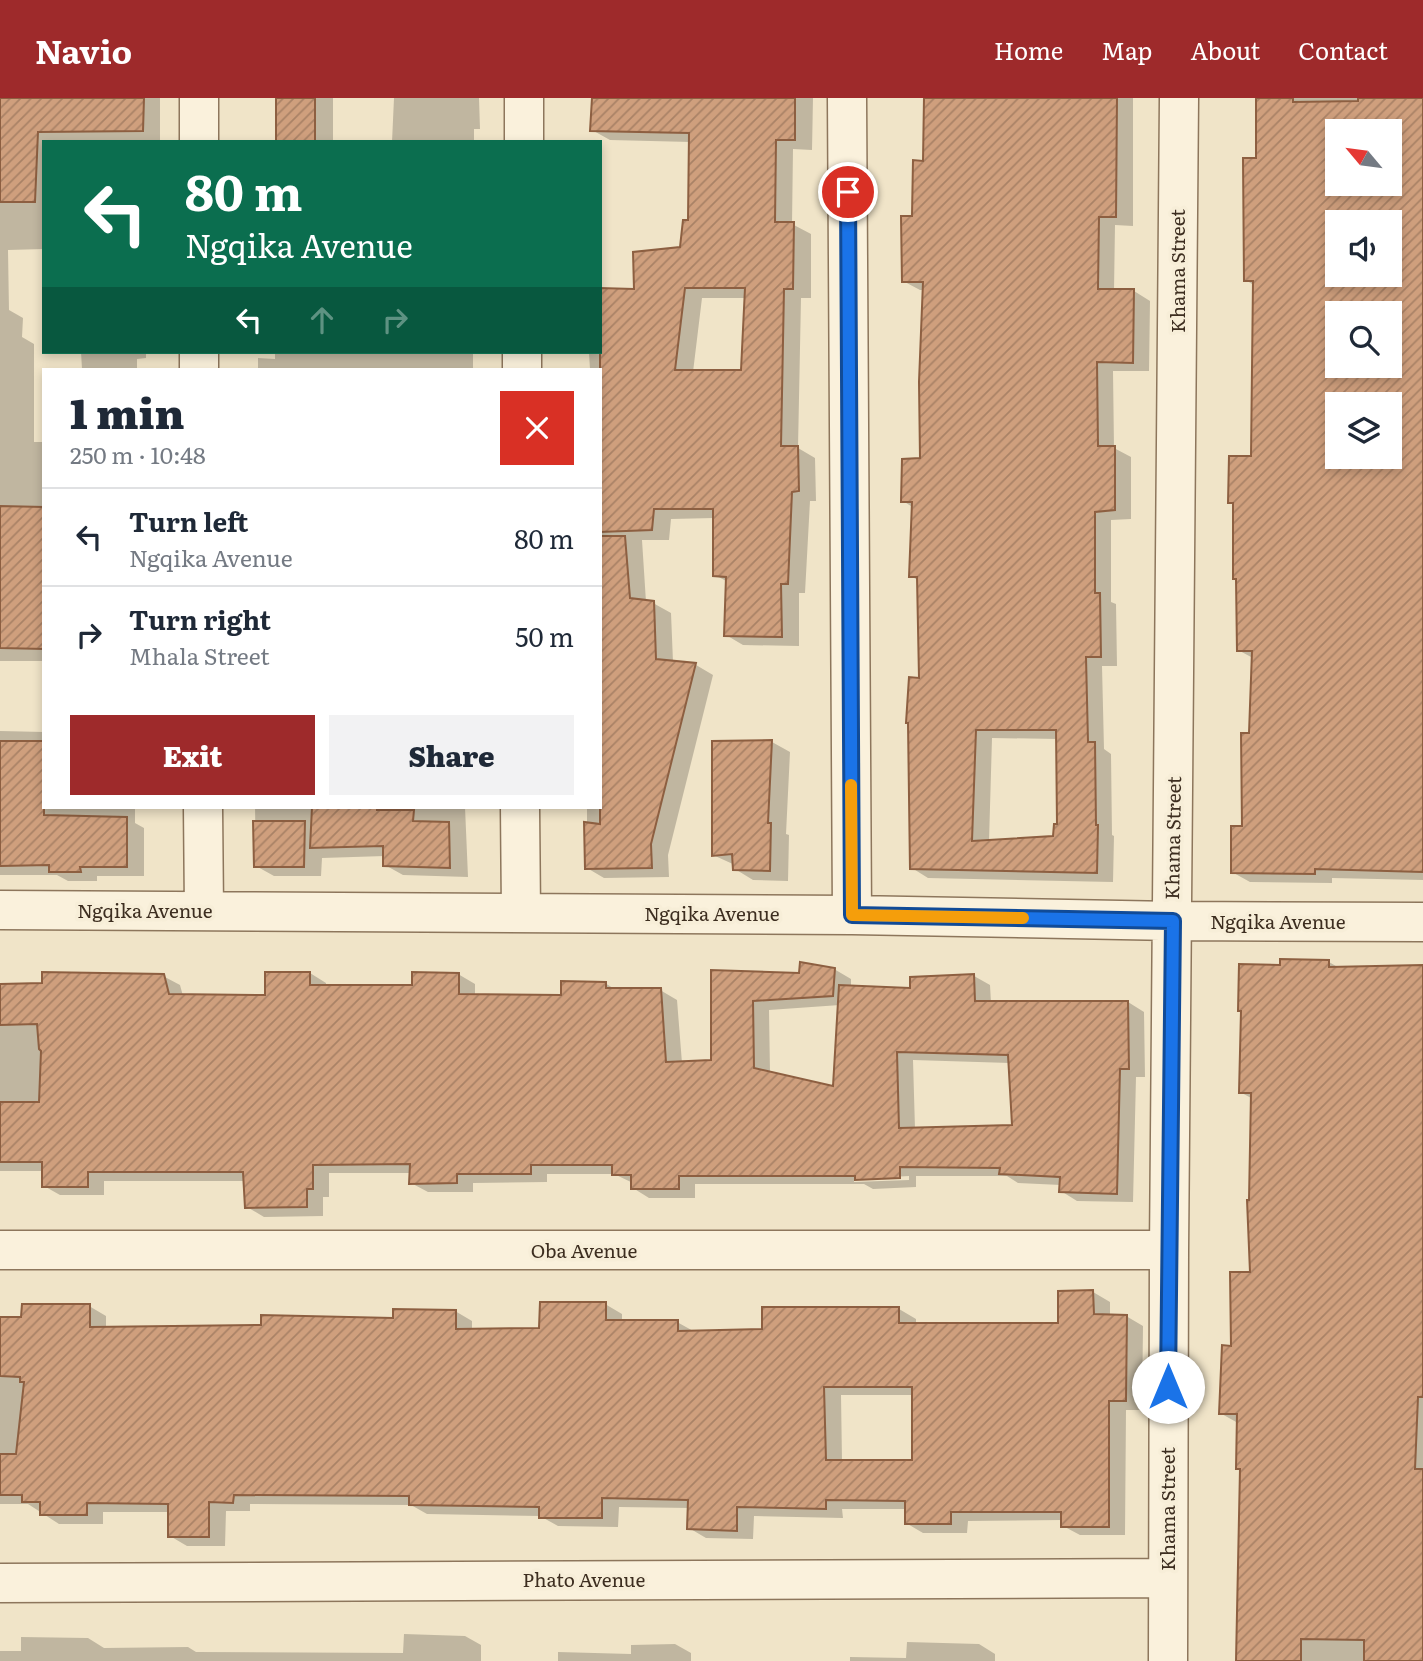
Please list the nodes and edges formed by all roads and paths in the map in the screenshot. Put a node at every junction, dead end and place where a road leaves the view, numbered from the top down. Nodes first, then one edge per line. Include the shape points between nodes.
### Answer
1 (199, 98) edge
2 (524, 98) edge
3 (847, 98) edge
4 (1179, 98) edge
5 (199, 140) edge
6 (524, 140) edge
7 (203, 809) edge
8 (520, 809) edge
9 (0, 910) edge
10 (204, 911) junction
11 (521, 913) junction
12 (852, 915) junction
13 (1173, 921) junction
14 (1423, 922) edge
15 (0, 1250) edge
16 (1169, 1250) junction
17 (1167, 1578) junction
18 (0, 1583) edge
19 (1168, 1661) edge

1 - 5 street
2 - 6 street
3 - 12 street
4 - 13 street, Khama Street
7 - 10 street
8 - 11 street
9 - 10 street, Ngqika Avenue
10 - 11 street, Ngqika Avenue
11 - 12 street, Ngqika Avenue
12 - 13 street, Ngqika Avenue
13 - 14 street, Ngqika Avenue
13 - 16 street, Khama Street
15 - 16 street, Oba Avenue
16 - 17 street, Khama Street
17 - 18 street, Phato Avenue
17 - 19 street, Khama Street

